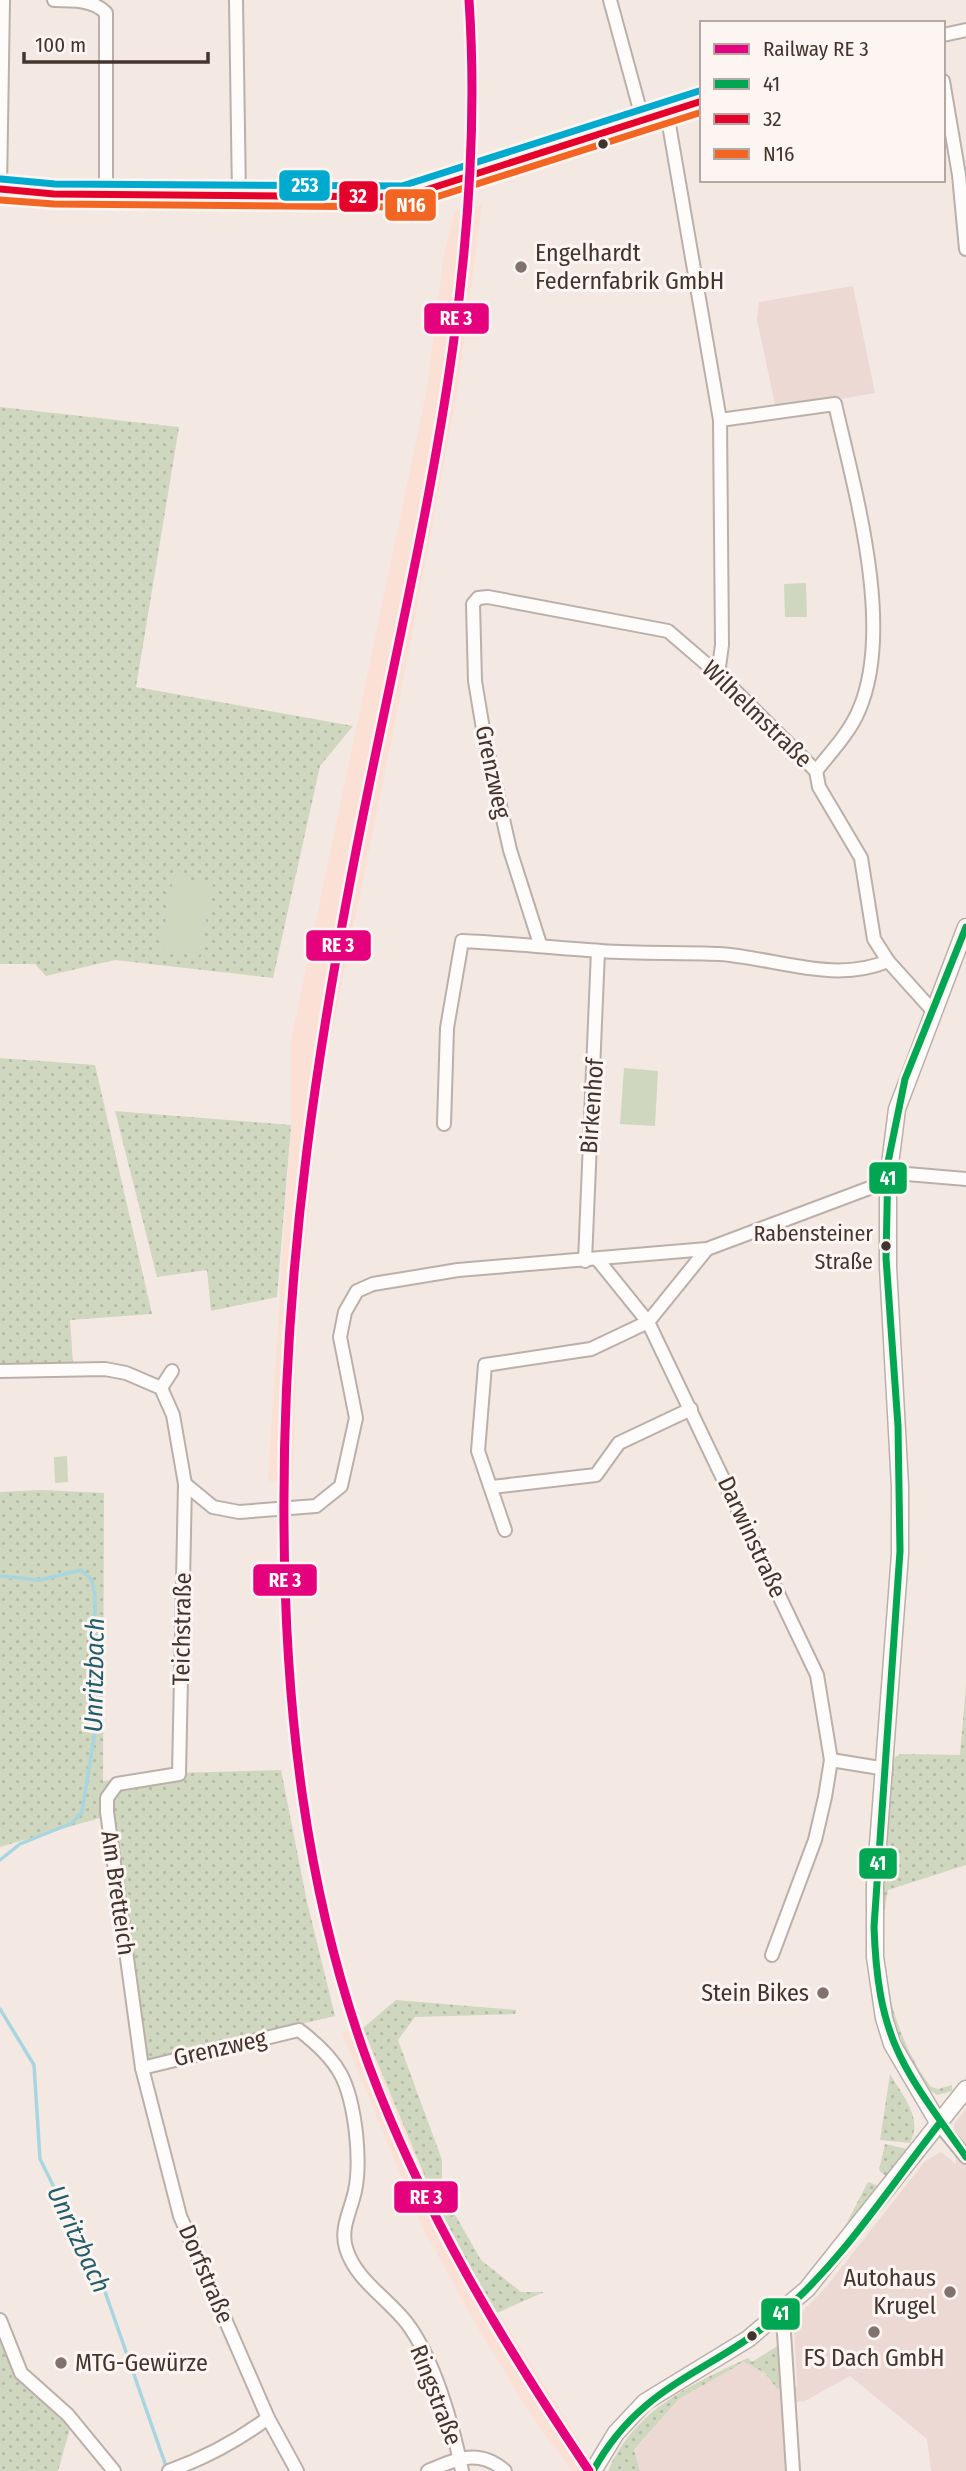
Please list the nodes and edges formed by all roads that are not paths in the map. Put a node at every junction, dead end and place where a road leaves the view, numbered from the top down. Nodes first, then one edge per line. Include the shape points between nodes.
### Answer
1 (3, 0) edge
2 (54, 0) edge
3 (236, 0) edge
4 (610, 0) edge
5 (966, 30) edge
6 (945, 35) edge
7 (945, 93) edge
8 (700, 102) edge
9 (667, 113) junction
10 (643, 121) junction
11 (0, 188) edge
12 (106, 194) junction
13 (239, 196) junction
14 (966, 249) edge
15 (720, 420) junction
16 (478, 598) joint
17 (718, 674) junction
18 (816, 771) junction
19 (966, 927) edge
20 (540, 944) junction
21 (598, 951) junction
22 (888, 961) junction
23 (933, 1011) junction
24 (443, 1124) dead end
25 (966, 1179) edge
26 (888, 1180) junction
27 (707, 1249) junction
28 (591, 1261) junction
29 (648, 1322) junction
30 (0, 1371) edge
31 (172, 1371) dead end
32 (161, 1388) junction
33 (691, 1409) junction
34 (185, 1484) junction
35 (492, 1487) junction
36 (505, 1530) dead end
37 (831, 1760) junction
38 (886, 1769) junction
39 (179, 1774) joint
40 (772, 1955) dead end
41 (299, 2030) joint
42 (142, 2068) junction
43 (966, 2089) edge
44 (939, 2123) junction
45 (966, 2157) edge
46 (779, 2316) junction
47 (0, 2320) edge
48 (268, 2418) junction
49 (460, 2458) junction
50 (173, 2470) edge
51 (114, 2471) edge
52 (297, 2471) edge
53 (428, 2471) edge
54 (462, 2471) edge
55 (505, 2471) edge
56 (593, 2471) edge
57 (793, 2471) edge

1 - 11 street
2 - 12 street via 91,1 106,13
3 - 13 street
4 - 10 street
5 - 6 street
7 - 14 street
8 - 9 street
9 - 10 street
9 - 15 street
10 - 13 street via 404,197
11 - 12 street
12 - 13 street
15 - 17 street via 722,645
15 - 18 street via 835,404 862,518 871,585 871,638 860,709
16 - 17 street, Wilhelmstraße via 668,631
16 - 20 street, Grenzweg via 473,604 475,681 484,735 510,850
17 - 18 street, Wilhelmstraße
18 - 22 street, Wilhelmstraße via 819,787 861,858 874,939
19 - 23 main road
20 - 21 street
20 - 24 street via 462,941 447,1028
21 - 22 street via 720,954 842,972 870,969
21 - 28 street, Birkenhof
22 - 23 street, Wilhelmstraße
23 - 26 main road via 897,1109
25 - 26 street via 907,1174
26 - 27 street
26 - 38 main road via 900,1497
27 - 28 street
27 - 29 street
28 - 29 street, Darwinstraße
28 - 34 street via 458,1270 402,1278 357,1291 345,1312 340,1337 356,1418 341,1486 316,1506 239,1512 214,1507
29 - 33 street, Darwinstraße
29 - 35 street via 591,1349 485,1365 478,1451
30 - 32 street via 105,1369
31 - 32 street
32 - 34 street via 173,1415
33 - 35 street via 619,1443 596,1475
33 - 37 street, Darwinstraße via 817,1675
34 - 39 street, Teichstraße
35 - 36 street
37 - 38 street
37 - 40 street, Darwinstraße via 815,1840
38 - 44 main road via 875,1885 878,1988 892,2043
39 - 42 street, Am Bretteich via 117,1784 107,1798
41 - 42 street, Grenzweg
41 - 49 street, Ringstraße via 320,2045 351,2095 358,2174 344,2230 347,2251 357,2271 407,2323 427,2361
42 - 48 street, Dorfstraße via 187,2234
43 - 44 main road
44 - 45 street
44 - 46 main road via 828,2265
46 - 56 main road via 663,2388 627,2419
46 - 57 street
47 - 51 street via 21,2373 68,2415
48 - 50 street via 242,2437
48 - 52 street, Dorfstraße
49 - 53 street
49 - 54 street, Ringstraße
49 - 55 street via 484,2457

